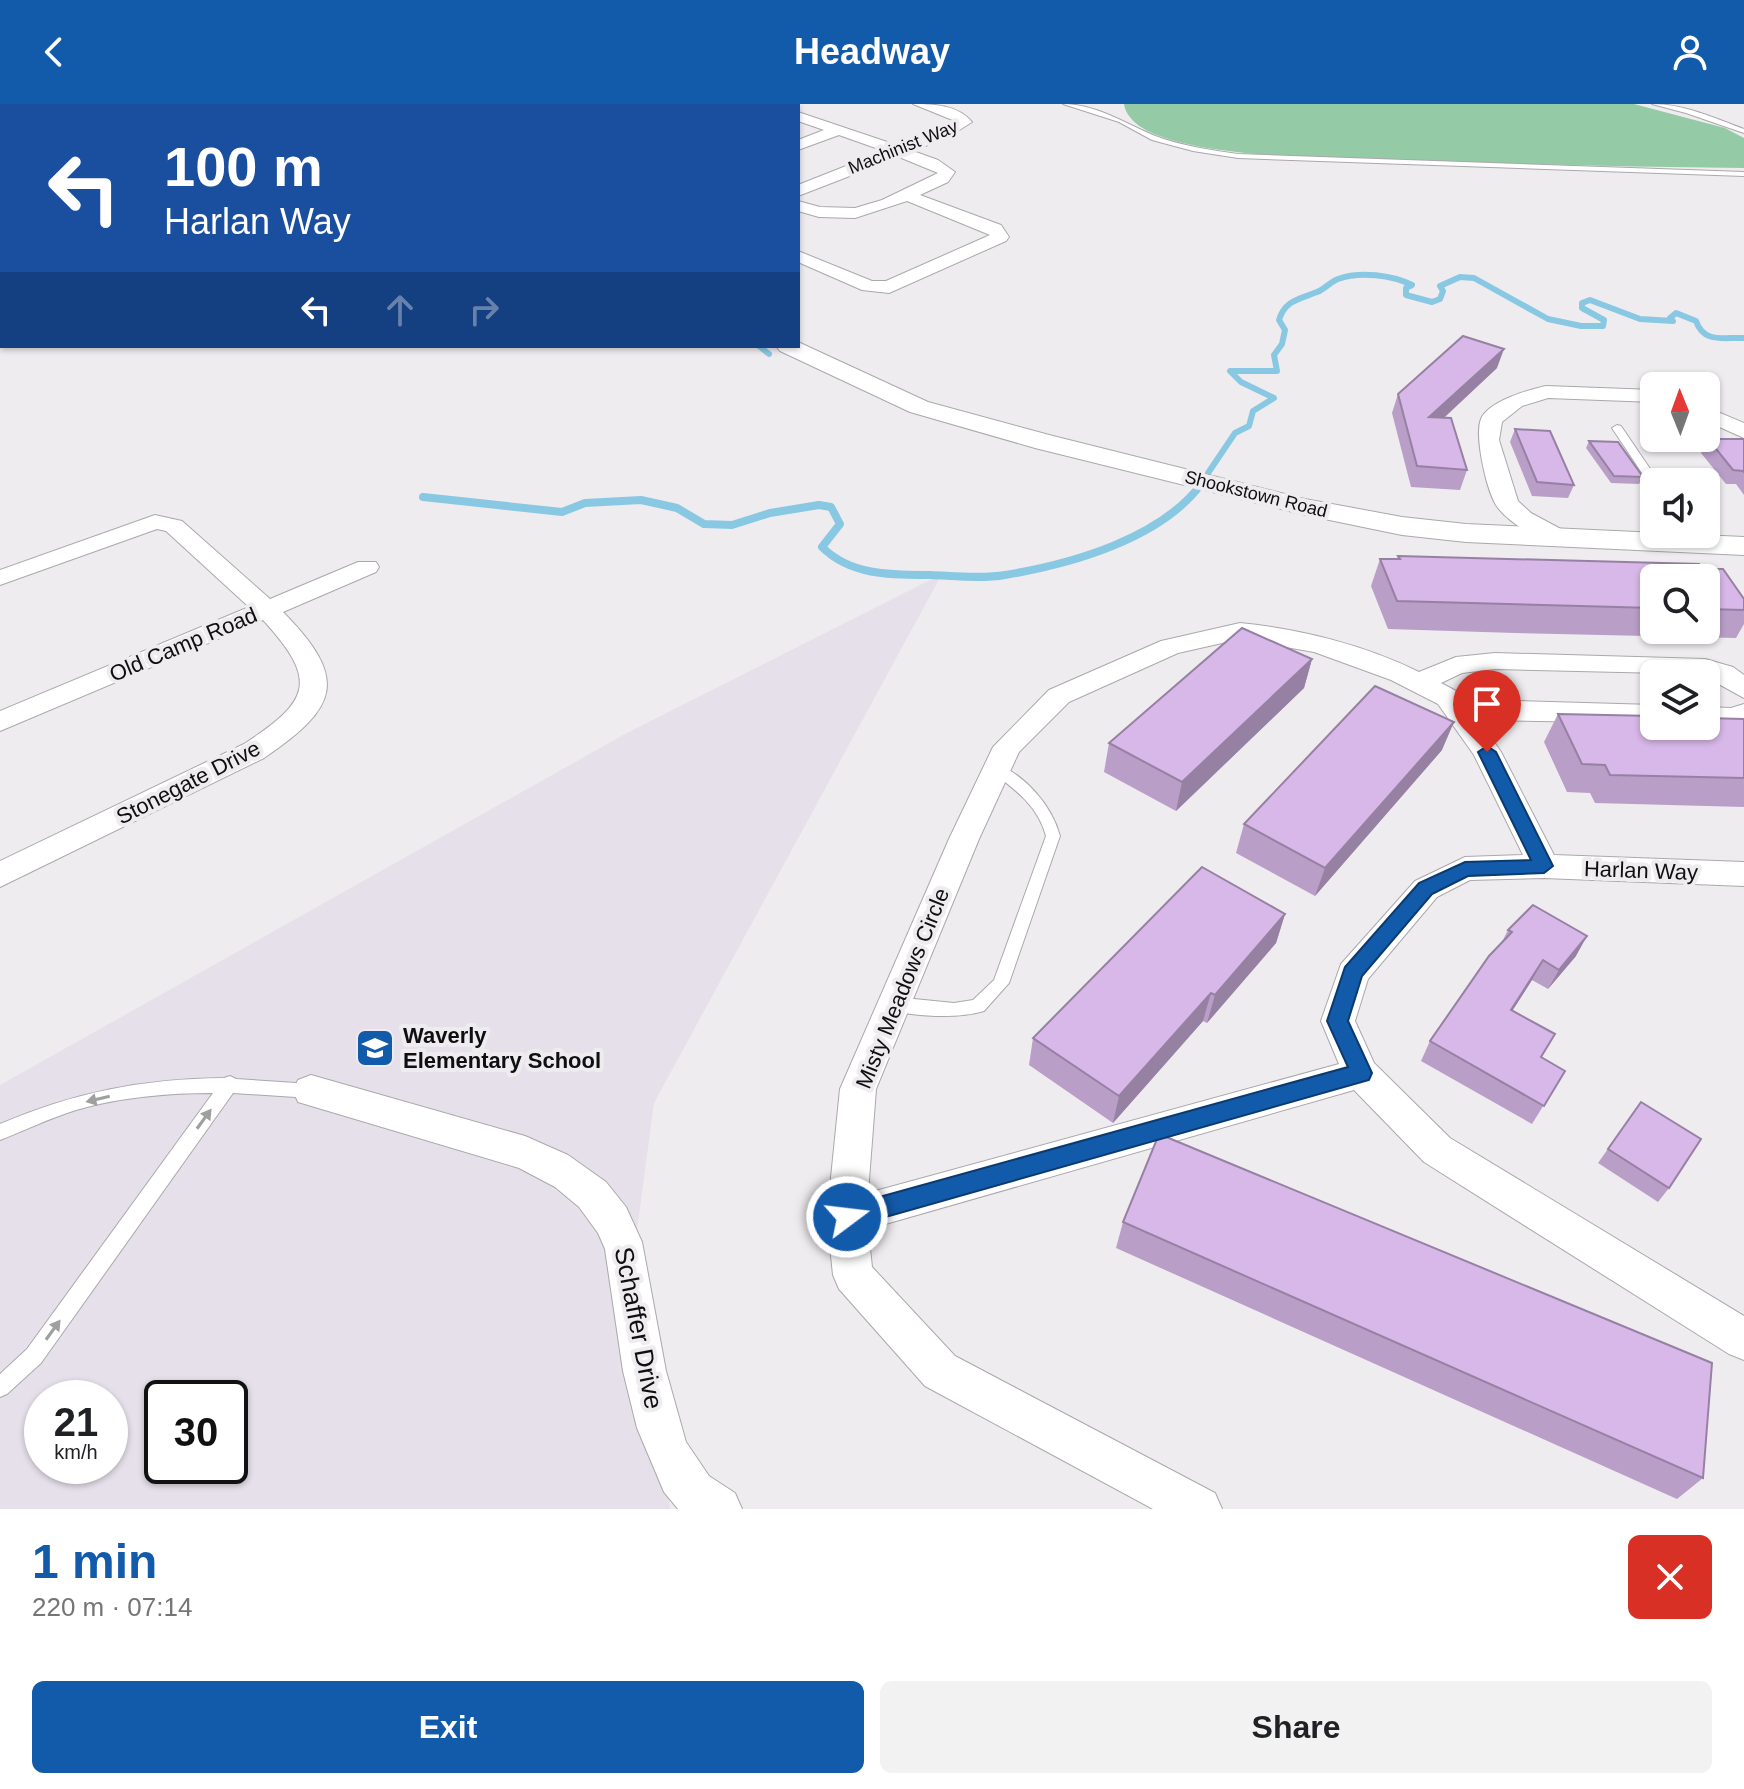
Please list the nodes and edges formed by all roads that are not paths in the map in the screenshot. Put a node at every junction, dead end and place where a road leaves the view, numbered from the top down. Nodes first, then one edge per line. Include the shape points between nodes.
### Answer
1 (920, 104) edge
2 (1066, 104) edge
3 (1655, 104) edge
4 (800, 117) edge
5 (839, 130) junction
6 (1744, 131) edge
7 (800, 144) edge
8 (900, 151) junction
9 (1744, 174) edge
10 (800, 190) edge
11 (905, 195) junction
12 (800, 207) edge
13 (800, 257) edge
14 (792, 348) edge
15 (1640, 395) edge
16 (1720, 420) edge
17 (1617, 428) dead end
18 (1744, 431) edge
19 (1644, 468) edge
20 (1507, 504) junction
21 (1466, 533) junction
22 (1561, 539) junction
23 (1744, 546) edge
24 (367, 567) dead end
25 (0, 578) edge
26 (265, 609) junction
27 (1421, 684) junction
28 (1744, 689) edge
29 (1744, 713) edge
30 (1640, 714) edge
31 (1461, 716) junction
32 (1720, 716) edge
33 (0, 722) edge
34 (997, 769) junction
35 (1544, 866) junction
36 (1744, 874) edge
37 (0, 875) edge
38 (893, 1004) junction
39 (1361, 1073) junction
40 (230, 1083) junction
41 (311, 1091) joint
42 (0, 1132) edge
43 (847, 1217) junction
44 (1744, 1339) edge
45 (0, 1387) edge
46 (719, 1509) edge
47 (1199, 1509) edge

1 - 8 street, Machinist Way via 965,122
2 - 9 lane via 1155,138 1238,156
3 - 6 lane
4 - 5 street
5 - 7 street
5 - 8 street
8 - 10 street, Machinist Way
8 - 11 street via 947,172
11 - 12 street via 852,216
11 - 13 street via 995,229 1000,237 889,287 869,286
14 - 21 street, Shookstown Road via 919,407 1305,507
15 - 20 street via 1546,392 1515,402 1492,419 1492,460
16 - 18 street
17 - 19 lane
20 - 21 street via 1490,523
20 - 22 street
21 - 22 street, Shookstown Road
22 - 23 street, Shookstown Road
24 - 26 street, Old Camp Road
25 - 26 street, Stonegate Drive via 155,522 174,526
26 - 33 street, Old Camp Road
26 - 37 street, Stonegate Drive via 313,667 313,690 286,728 254,751
27 - 28 street via 1441,669 1495,661 1705,668 1723,673
27 - 31 street, Misty Meadows Circle via 1448,698
27 - 34 street, Misty Meadows Circle via 1321,645 1240,631 1170,647 1059,696 1007,747
29 - 32 street
30 - 31 street via 1485,709
31 - 35 street, Misty Meadows Circle via 1487,752
34 - 38 street, Misty Meadows Circle
34 - 38 lane via 1039,803 1051,820 1053,836 1001,983 978,1006 954,1010
35 - 36 street, Harlan Way
35 - 39 street, Harlan Way via 1465,869 1426,889 1353,973 1338,1021
38 - 43 street, Misty Meadows Circle via 858,1089
39 - 43 street
39 - 44 street, Harlan Way via 1437,1150
40 - 41 lane
40 -> 42 lane via 148,1087 69,1106
45 -> 40 lane via 34,1356
41 - 46 street, Schaffer Drive via 525,1153 571,1176 603,1205 622,1237 653,1406 671,1462 692,1492
43 - 47 street, Misty Meadows Circle via 853,1275 940,1371

